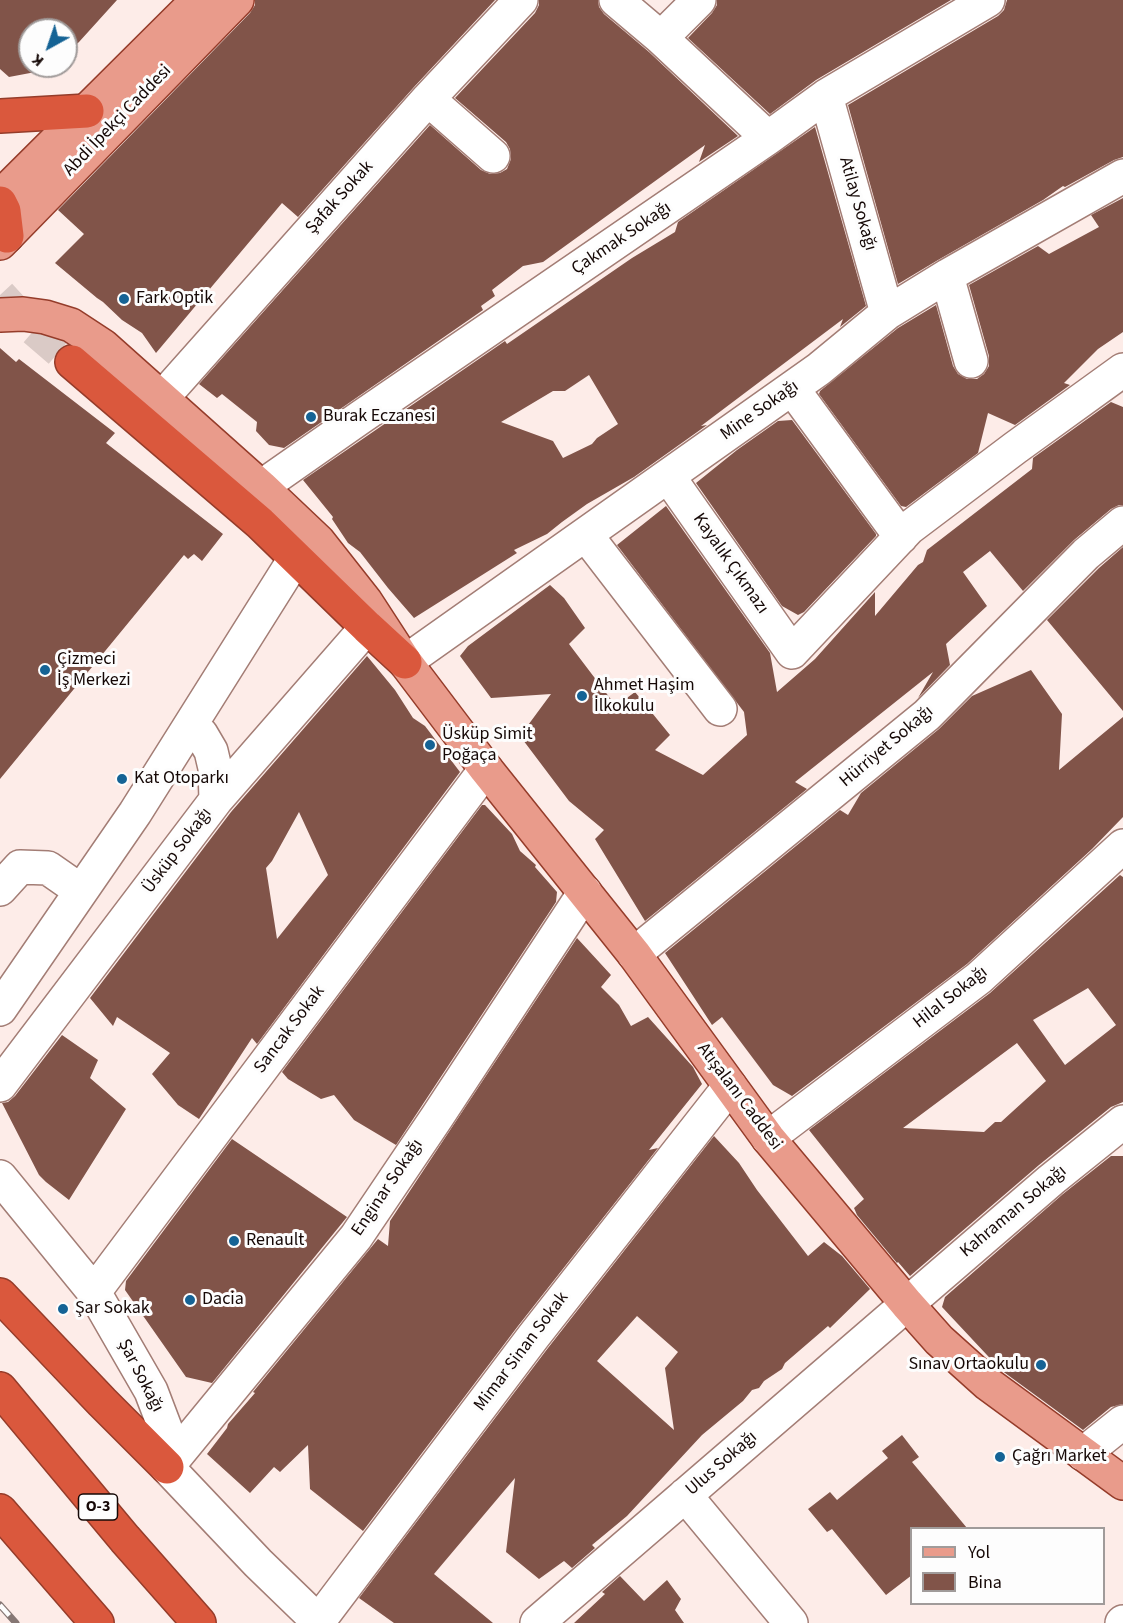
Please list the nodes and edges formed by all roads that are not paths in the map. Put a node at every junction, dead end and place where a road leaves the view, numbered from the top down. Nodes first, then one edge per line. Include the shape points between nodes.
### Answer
1 (198, 0) edge
2 (237, 0) edge
3 (521, 0) edge
4 (616, 0) edge
5 (699, 0) edge
6 (988, 0) edge
7 (661, 38) junction
8 (826, 96) junction
9 (428, 99) junction
10 (87, 111) junction
11 (0, 116) edge
12 (768, 138) junction
13 (493, 156) dead end
14 (1123, 176) edge
15 (0, 197) edge
16 (0, 203) edge
17 (3, 240) edge
18 (947, 276) junction
19 (887, 313) junction
20 (0, 315) edge
21 (971, 361) dead end
22 (72, 362) tunnel mouth
23 (1123, 370) edge
24 (792, 388) junction
25 (162, 398) junction
26 (668, 476) junction
27 (261, 487) junction
28 (1123, 523) edge
29 (586, 535) junction
30 (901, 537) junction
31 (296, 557) junction
32 (367, 627) junction
33 (405, 662) junction
34 (720, 709) dead end
35 (190, 726) junction
36 (486, 769) junction
37 (216, 800) junction
38 (1123, 846) edge
39 (0, 889) edge
40 (81, 891) junction
41 (585, 892) junction
42 (634, 954) junction
43 (0, 1009) edge
44 (0, 1085) edge
45 (730, 1086) junction
46 (1123, 1122) edge
47 (768, 1138) junction
48 (0, 1177) edge
49 (94, 1292) junction
50 (0, 1294) edge
51 (907, 1305) junction
52 (0, 1389) edge
53 (1123, 1422) edge
54 (1083, 1454) junction
55 (167, 1467) junction
56 (1123, 1483) edge
57 (685, 1495) junction
58 (0, 1511) edge
59 (319, 1622) edge
60 (97, 1623) edge
61 (199, 1623) edge
62 (537, 1623) edge
63 (791, 1623) edge

1 - 10 main road, Abdi İpekçi Caddesi
2 - 17 main road, Abdi İpekçi Caddesi
3 - 9 street, Şafak Sokak
4 - 7 street
5 - 7 street
6 - 8 street, Çakmak Sokağı
7 - 12 street
8 - 12 street, Çakmak Sokağı
8 - 19 street, Atilay Sokağı
9 - 13 street
9 - 25 street, Şafak Sokak
10 - 11 highway
10 - 15 main road, Abdi İpekçi Caddesi
12 - 27 street, Çakmak Sokağı
14 - 18 street, Mine Sokağı
16 - 17 highway via 4,211
18 - 19 street, Mine Sokağı
18 - 21 street
19 - 24 street, Mine Sokağı
20 - 25 main road, Atışalanı Caddesi via 45,316 71,325 103,346
22 - 31 highway
23 - 30 street via 1006,454
24 - 26 street, Mine Sokağı
24 - 30 street
25 - 27 main road, Atışalanı Caddesi
26 - 29 street, Mine Sokağı
26 - 30 street, Kayalık Çıkmazı via 792,652
27 - 33 main road, Atışalanı Caddesi via 318,541 366,602
28 - 42 street, Hürriyet Sokağı via 1086,554 927,716
29 - 33 street, Mine Sokağı
29 - 34 street
31 - 32 highway
31 - 35 street
32 - 33 highway
32 - 37 street, Üsküp Sokağı
33 - 36 main road, Atışalanı Caddesi
35 - 37 street via 201,734 211,752
35 - 40 street
36 - 41 main road, Atışalanı Caddesi
36 - 49 street, Sancak Sokak
37 - 44 street, Üsküp Sokağı
38 - 47 street, Hilal Sokağı via 979,978
39 - 40 street via 20,867 48,868
40 - 43 street
41 - 42 main road, Atışalanı Caddesi
41 - 55 street, Enginar Sokağı via 356,1237
42 - 45 main road, Atışalanı Caddesi
45 - 47 main road, Atışalanı Caddesi
45 - 59 street, Mimar Sinan Sokak via 533,1337
46 - 51 street, Kahraman Sokağı
47 - 51 main road, Atışalanı Caddesi
48 - 49 street, Şar Sokağı
49 - 55 street, Şar Sokağı via 151,1391 167,1433
50 - 55 highway
51 - 54 main road, Atışalanı Caddesi via 988,1384
51 - 57 street, Ulus Sokağı
52 - 61 highway, O-3
53 - 54 street
54 - 56 main road, Atışalanı Caddesi
55 - 59 street
57 - 62 street, Ulus Sokağı
57 - 63 street
58 - 60 highway

